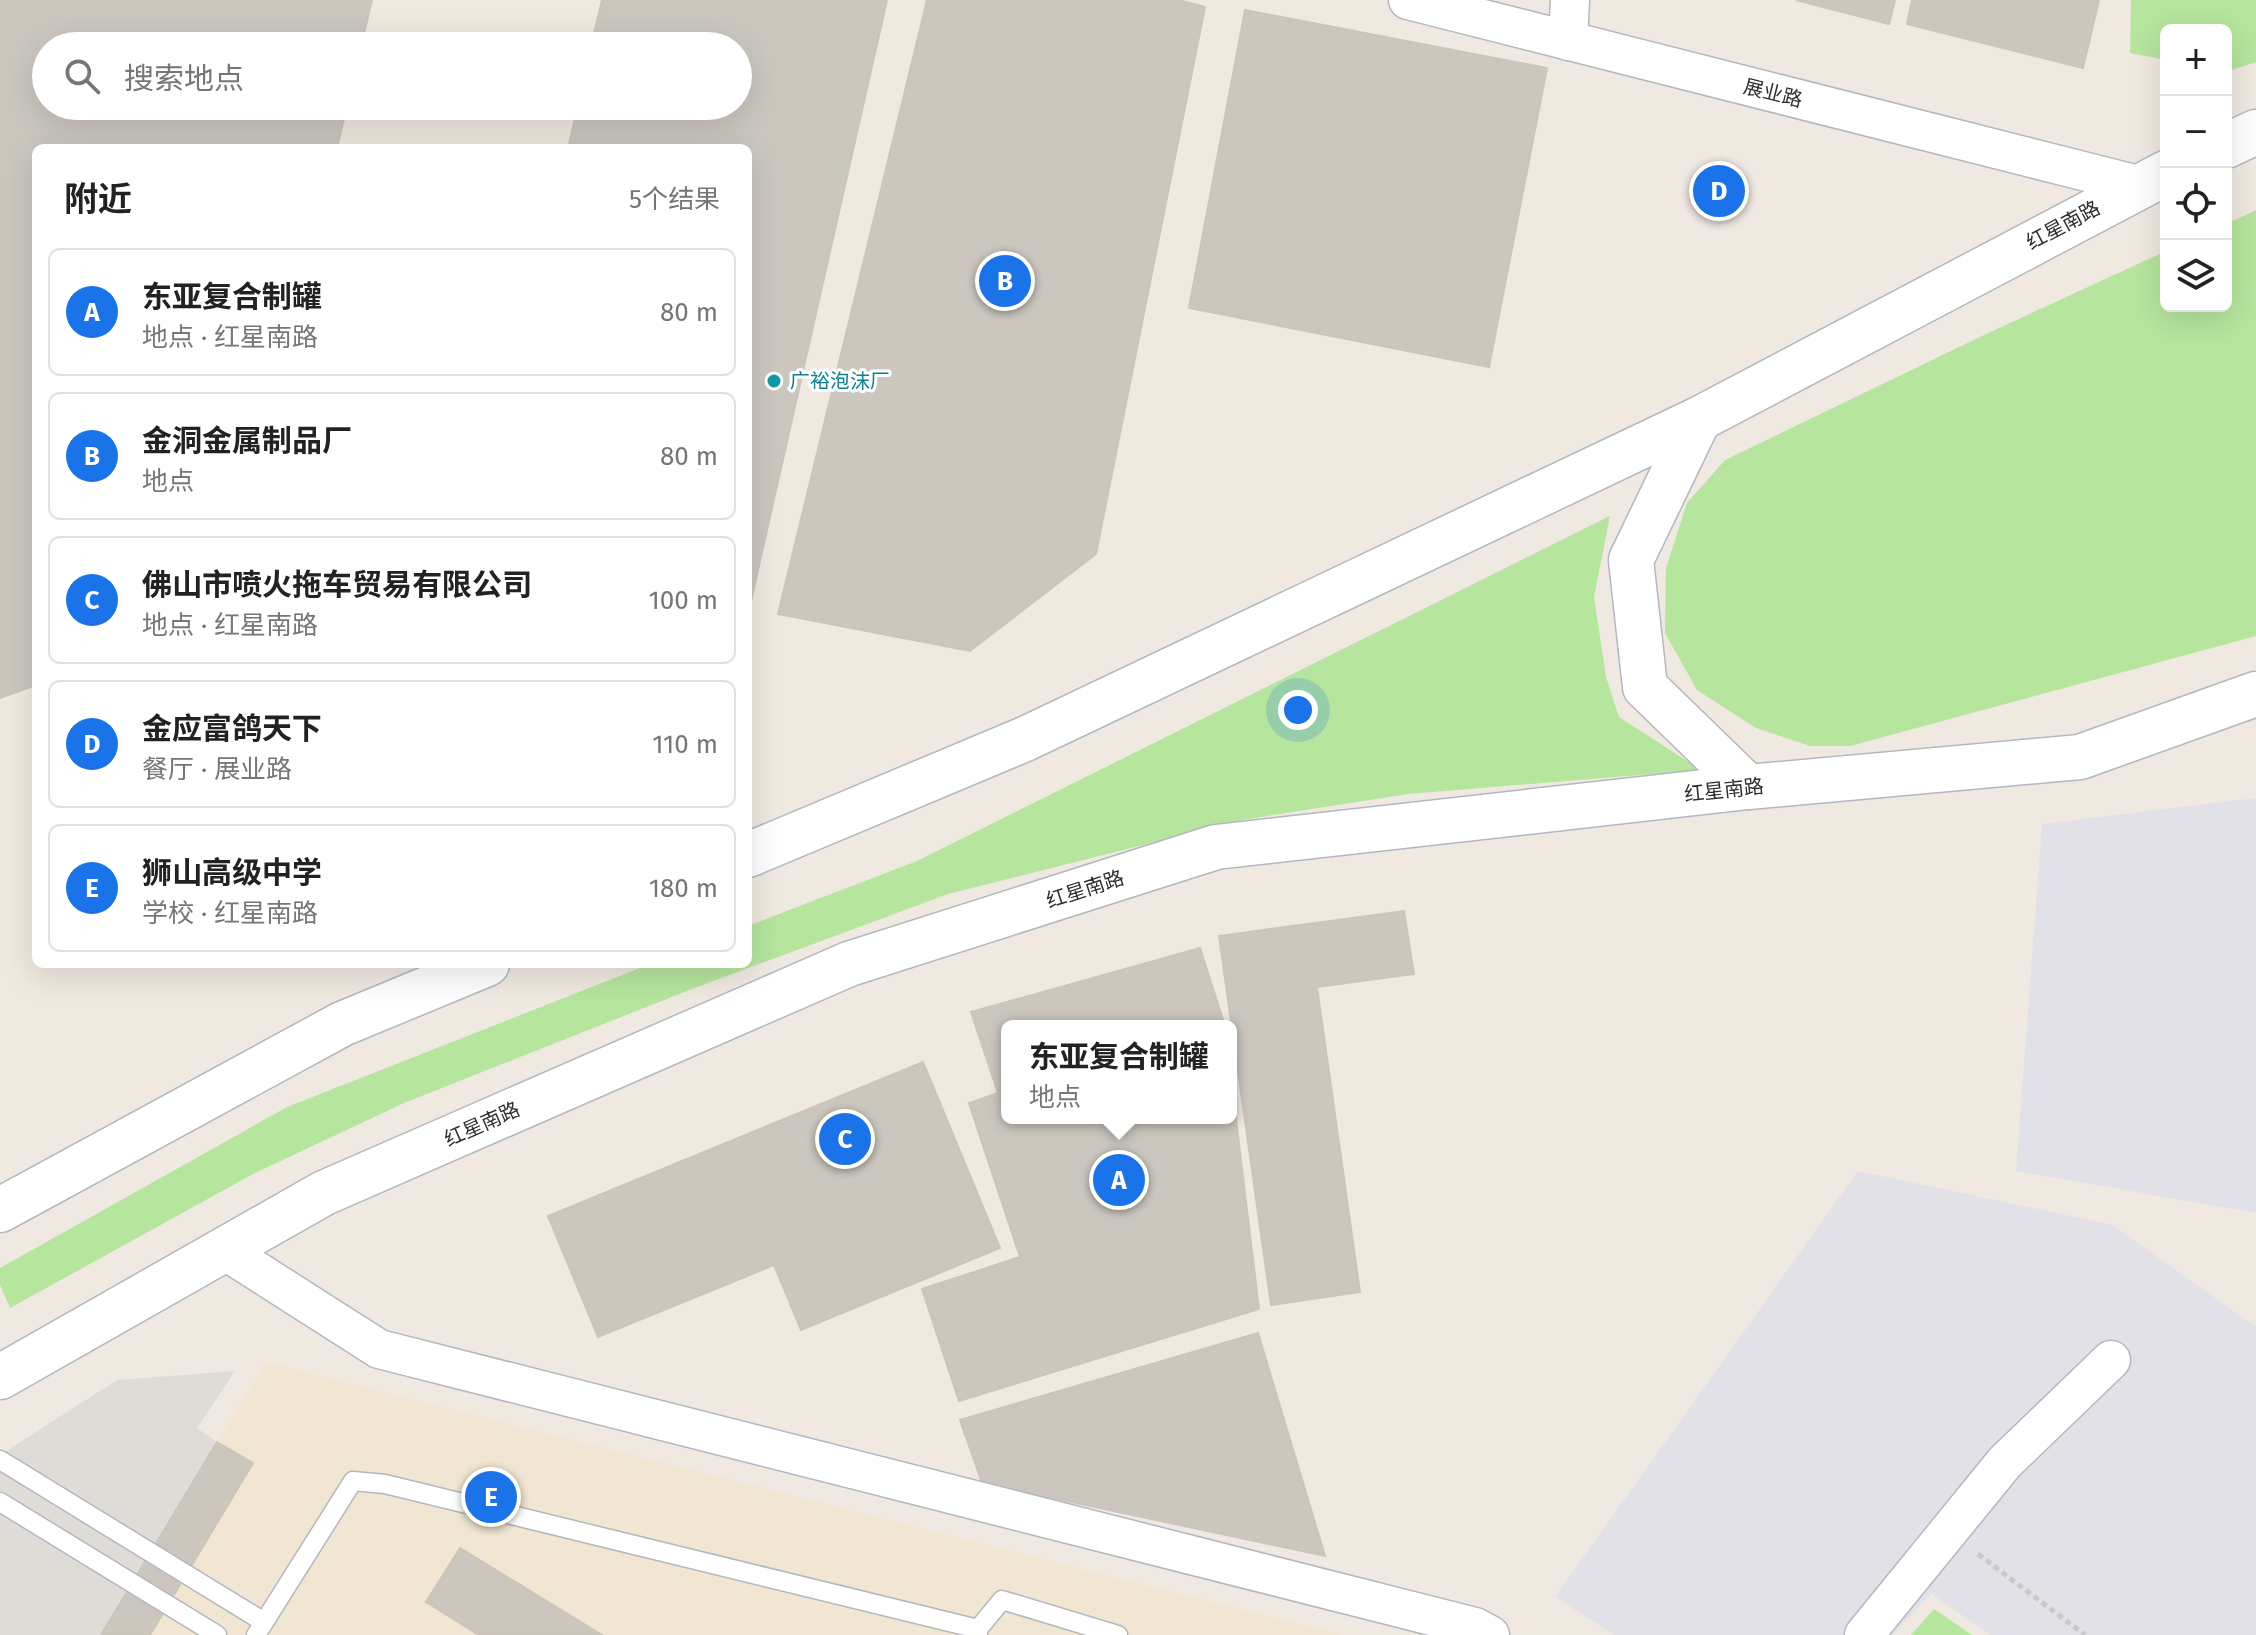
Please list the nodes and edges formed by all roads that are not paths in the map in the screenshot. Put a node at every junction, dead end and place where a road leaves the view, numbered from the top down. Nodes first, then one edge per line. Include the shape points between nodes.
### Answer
1 (1408, 0) edge
2 (1570, 0) edge
3 (1568, 41) junction
4 (2256, 132) edge
5 (2232, 143) edge
6 (2152, 179) edge
7 (1699, 419) junction
8 (2256, 694) edge
9 (1748, 787) junction
10 (752, 853) edge
11 (477, 968) edge
12 (0, 1210) edge
13 (224, 1250) junction
14 (2111, 1360) dead end
15 (0, 1377) edge
16 (0, 1460) edge
17 (0, 1502) edge
18 (260, 1629) edge
19 (978, 1632) edge
20 (217, 1635) edge
21 (1118, 1635) edge
22 (1490, 1635) edge
23 (1864, 1635) edge

1 - 3 street, 展业路
2 - 3 street
3 - 6 street, 展业路
4 - 5 main road
6 - 7 main road, 红星南路
7 - 9 main road via 1631,560 1645,687
7 - 10 main road, 红星南路 via 1025,739
8 - 9 main road, 红星南路 via 2080,757
9 - 13 main road, 红星南路 via 1216,847 849,964 324,1193
11 - 12 main road via 342,1024
13 - 15 main road, 红星南路
13 - 22 street via 379,1349 1475,1627
14 - 23 street via 2005,1462
16 - 18 lane
17 - 20 lane
18 - 19 lane via 353,1481 400,1487
19 - 21 lane via 1002,1600

